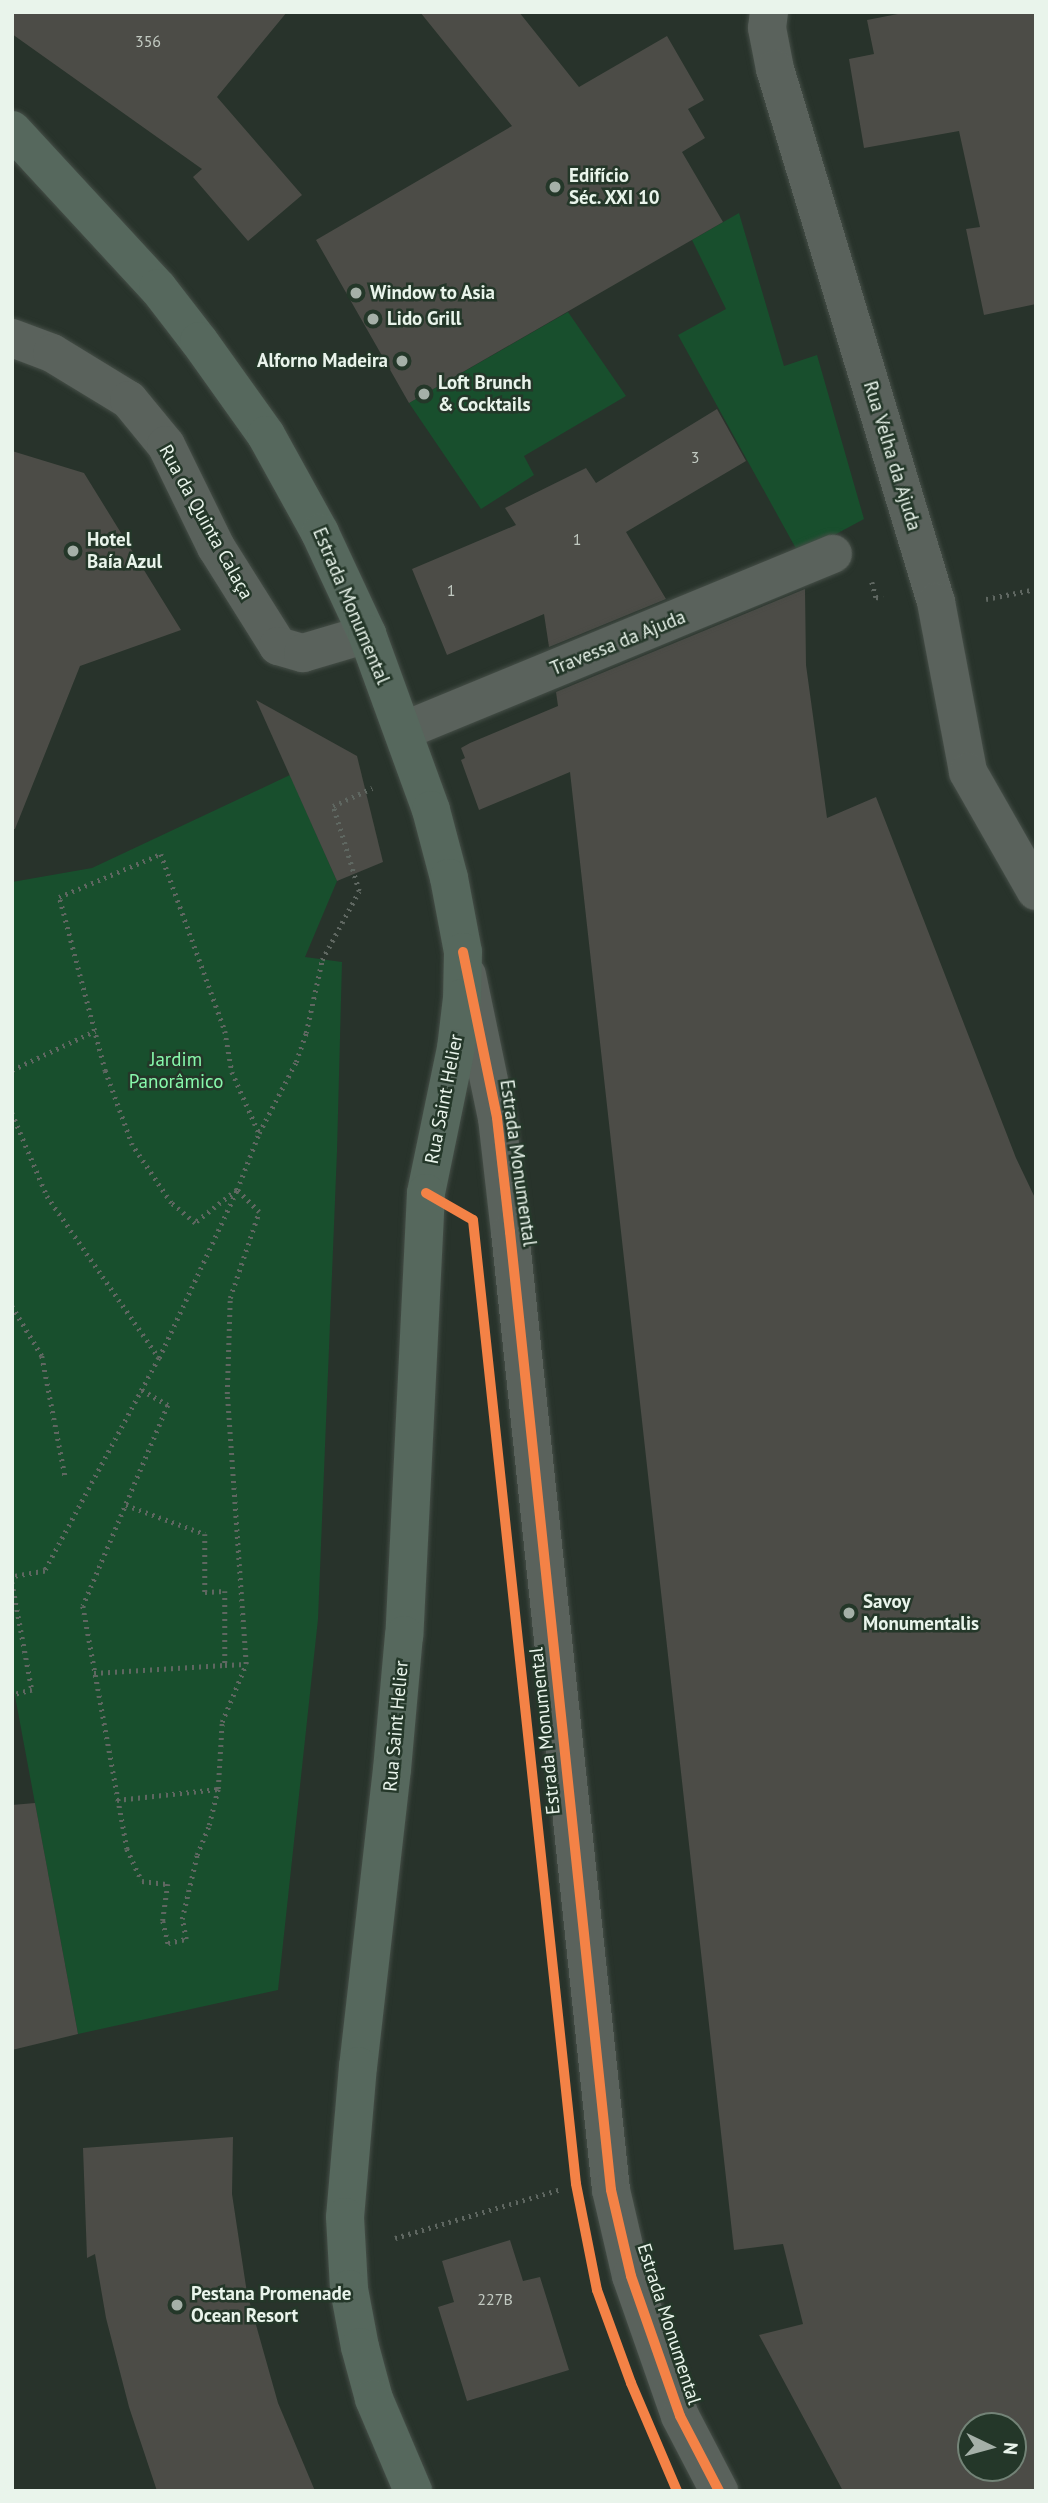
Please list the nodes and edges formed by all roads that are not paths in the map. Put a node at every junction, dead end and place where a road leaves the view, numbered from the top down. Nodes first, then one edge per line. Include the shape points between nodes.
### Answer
1 (769, 12) edge
2 (12, 130) edge
3 (12, 338) edge
4 (833, 554) dead end
5 (366, 634) junction
6 (402, 731) junction
7 (1036, 891) edge
8 (463, 952) junction
9 (412, 2491) edge
10 (719, 2491) edge

1 - 7 street, Rua Velha da Ajuda via 767,29 775,69 936,602 968,772
2 - 5 main road, Estrada Monumental via 158,288 258,424 320,533
3 - 5 street, Rua da Quinta Calaça via 52,353 129,400 166,444 216,547 278,646 303,653
4 - 6 street, Travessa da Ajuda
5 - 6 main road, Estrada Monumental
6 - 8 main road, Estrada Monumental via 431,810
8 - 9 main road, Rua Saint Helier via 456,1048 426,1193 403,1648 345,2217 349,2289 360,2347 374,2399
8 - 10 street, Estrada Monumental via 497,1118 611,2190 631,2276 680,2416

